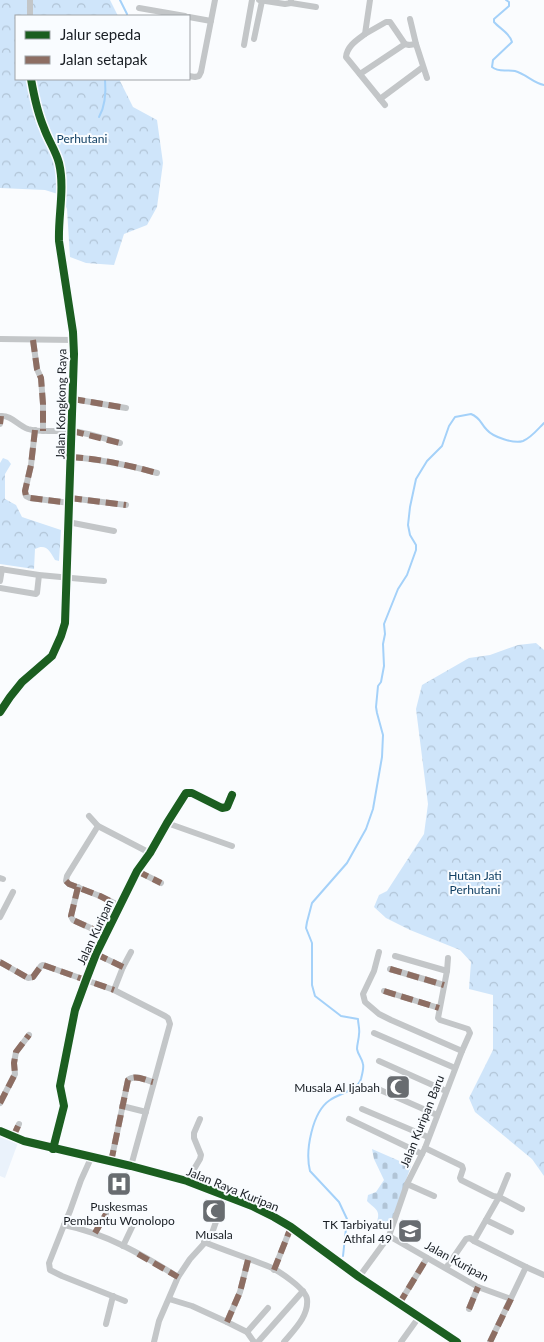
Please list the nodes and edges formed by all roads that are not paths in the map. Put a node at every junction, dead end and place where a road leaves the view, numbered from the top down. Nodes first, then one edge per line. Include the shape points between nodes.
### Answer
1 (30, 0) edge
2 (215, 0) edge
3 (252, 0) edge
4 (260, 0) edge
5 (370, 0) edge
6 (291, 1) edge
7 (316, 7) dead end
8 (139, 8) dead end
9 (30, 15) edge
10 (176, 15) edge
11 (190, 18) edge
12 (410, 19) dead end
13 (211, 21) junction
14 (366, 34) junction
15 (254, 39) dead end
16 (404, 44) junction
17 (416, 44) junction
18 (244, 46) dead end
19 (423, 67) junction
20 (360, 74) junction
21 (190, 76) edge
22 (427, 78) dead end
23 (30, 80) edge
24 (380, 99) junction
25 (385, 105) dead end
26 (0, 339) edge
27 (33, 340) junction
28 (74, 340) junction
29 (73, 399) junction
30 (126, 408) dead end
31 (1, 416) edge
32 (0, 424) edge
33 (35, 430) junction
34 (43, 431) junction
35 (72, 431) junction
36 (120, 443) dead end
37 (71, 457) junction
38 (157, 473) dead end
39 (70, 501) junction
40 (126, 505) dead end
41 (68, 522) junction
42 (114, 531) dead end
43 (1, 569) edge
44 (39, 575) junction
45 (66, 577) junction
46 (104, 581) dead end
47 (0, 582) edge
48 (0, 588) edge
49 (0, 712) edge
50 (232, 795) dead end
51 (89, 816) dead end
52 (167, 824) junction
53 (98, 826) junction
54 (232, 846) dead end
55 (150, 853) junction
56 (137, 871) junction
57 (161, 883) dead end
58 (78, 887) junction
59 (13, 892) dead end
60 (120, 906) junction
61 (0, 916) edge
62 (106, 935) junction
63 (131, 952) dead end
64 (379, 952) dead end
65 (96, 954) junction
66 (395, 956) dead end
67 (448, 958) dead end
68 (0, 962) edge
69 (123, 967) junction
70 (390, 969) dead end
71 (447, 971) junction
72 (86, 980) junction
73 (444, 985) junction
74 (114, 990) junction
75 (384, 991) dead end
76 (439, 1008) junction
77 (374, 1033) dead end
78 (29, 1034) dead end
79 (462, 1051) junction
80 (378, 1061) dead end
81 (455, 1068) junction
82 (153, 1082) junction
83 (378, 1089) dead end
84 (446, 1091) junction
85 (0, 1103) edge
86 (122, 1106) junction
87 (362, 1109) dead end
88 (146, 1112) junction
89 (437, 1116) junction
90 (200, 1119) dead end
91 (349, 1119) dead end
92 (19, 1124) dead end
93 (0, 1131) edge
94 (14, 1137) junction
95 (428, 1137) junction
96 (53, 1149) junction
97 (423, 1151) junction
98 (91, 1158) junction
99 (111, 1162) junction
100 (131, 1166) junction
101 (508, 1175) dead end
102 (187, 1181) junction
103 (408, 1184) junction
104 (225, 1196) junction
105 (434, 1196) dead end
106 (499, 1197) junction
107 (522, 1209) dead end
108 (106, 1214) dead end
109 (486, 1220) junction
110 (134, 1223) dead end
111 (64, 1224) junction
112 (291, 1227) junction
113 (511, 1232) dead end
114 (96, 1233) junction
115 (389, 1236) junction
116 (474, 1241) junction
117 (204, 1242) junction
118 (123, 1246) junction
119 (428, 1258) junction
120 (248, 1260) junction
121 (526, 1267) junction
122 (446, 1268) junction
123 (274, 1270) junction
124 (544, 1275) edge
125 (178, 1277) junction
126 (359, 1278) junction
127 (478, 1287) junction
128 (303, 1291) junction
129 (113, 1296) junction
130 (169, 1299) junction
131 (511, 1299) junction
132 (125, 1301) dead end
133 (398, 1304) junction
134 (268, 1308) dead end
135 (469, 1309) dead end
136 (419, 1317) junction
137 (227, 1322) junction
138 (106, 1324) dead end
139 (246, 1332) junction
140 (154, 1342) edge
141 (256, 1342) edge
142 (284, 1342) edge
143 (401, 1342) edge
144 (457, 1342) edge
145 (490, 1342) edge

1 - 9 street
2 - 13 street
3 - 18 street
4 - 6 street via 284,4
4 - 15 street
5 - 14 street
6 - 7 street
8 - 10 street
11 - 13 street
12 - 17 street
13 - 21 street via 201,72 199,76
14 - 16 street via 388,22
14 - 20 street via 346,53
16 - 17 street
16 - 20 street
17 - 19 street
19 - 22 street
19 - 24 street
20 - 24 street
23 - 28 street, Jalan Kongkong Raya via 34,100 59,163 58,241
24 - 25 street
26 - 27 street
27 - 28 street
27 - 34 street via 41,378
28 - 29 street, Jalan Kongkong Raya
29 - 30 street
29 - 35 street, Jalan Kongkong Raya
31 - 32 street
31 - 33 street
33 - 34 street
33 - 39 street via 26,496
34 - 35 street
35 - 36 street
35 - 37 street, Jalan Kongkong Raya
37 - 38 street via 99,459
37 - 39 street, Jalan Kongkong Raya
39 - 40 street
39 - 41 street, Jalan Kongkong Raya
41 - 42 street
41 - 45 street, Jalan Kongkong Raya
43 - 44 street
43 - 47 street
44 - 45 street
44 - 48 street via 36,594
45 - 46 street
45 - 49 street, Jalan Kongkong Raya via 65,623 57,646 52,656 22,682
50 - 52 street, Jalan Kuripan via 227,807 222,808 186,793
51 - 53 street
52 - 54 street
52 - 55 street, Jalan Kuripan
53 - 55 street
53 - 58 street via 67,876 66,882
55 - 56 street, Jalan Kuripan
56 - 57 street
56 - 60 street, Jalan Kuripan
58 - 60 street
58 - 62 street via 73,920
59 - 61 street
60 - 62 street, Jalan Kuripan
62 - 65 street, Jalan Kuripan
63 - 69 street
64 - 79 street via 363,994 365,1002 390,1020
65 - 69 street
65 - 72 street, Jalan Kuripan
66 - 71 street
67 - 71 street
68 - 72 street via 28,978 33,977 43,965
69 - 74 street
70 - 73 street
71 - 73 street
72 - 74 street
72 - 96 street, Jalan Kuripan via 75,1010 60,1086 64,1106
73 - 76 street
74 - 82 street via 169,1020
75 - 76 street
76 - 79 street, Jalan Kuripan Baru via 440,1020 470,1031
77 - 81 street
78 - 85 street via 16,1052 15,1074
79 - 81 street, Jalan Kuripan Baru
80 - 84 street
81 - 84 street, Jalan Kuripan Baru
82 - 86 street via 130,1078
82 - 88 street
83 - 89 street
84 - 89 street, Jalan Kuripan Baru
86 - 88 street
86 - 99 street
87 - 95 street
88 - 100 street
89 - 95 street, Jalan Kuripan Baru
90 - 102 street via 194,1133 200,1160
91 - 97 street
92 - 94 street
93 - 94 street, Jalan Raya Kuripan
94 - 96 street, Jalan Raya Kuripan
95 - 97 street, Jalan Kuripan Baru
96 - 98 street, Jalan Raya Kuripan
97 - 103 street, Jalan Kuripan Baru
97 - 106 street via 462,1166 461,1180
98 - 99 street, Jalan Raya Kuripan
98 - 111 street
99 - 100 street, Jalan Raya Kuripan
100 - 102 street, Jalan Raya Kuripan
101 - 106 street
102 - 104 street, Jalan Raya Kuripan
103 - 105 street
103 - 115 street, Jalan Kuripan Baru
104 - 112 street, Jalan Raya Kuripan
104 - 117 street via 211,1236
106 - 107 street
106 - 109 street
108 - 114 street
109 - 113 street
109 - 116 street
110 - 118 street
111 - 114 street
111 - 129 street via 49,1264 50,1270
112 - 123 street
112 - 126 street, Jalan Raya Kuripan
114 - 118 street
115 - 119 street, Jalan Kuripan
115 - 126 street, Jalan Kuripan Baru
116 - 121 street
116 - 122 street via 466,1239
117 - 120 street
117 - 125 street
118 - 125 street
119 - 122 street, Jalan Kuripan
119 - 133 street
120 - 123 street
120 - 137 street via 238,1298
121 - 124 street
121 - 131 street
122 - 127 street, Jalan Kuripan
123 - 128 street
125 - 130 street
126 - 133 street, Jalan Raya Kuripan
127 - 131 street, Jalan Kuripan
127 - 135 street
128 - 141 street
128 - 142 street via 307,1297 306,1310
129 - 132 street
129 - 138 street
130 - 137 street
130 - 140 street
131 - 145 street
133 - 136 street, Jalan Raya Kuripan
134 - 139 street
136 - 143 street
136 - 144 street, Jalan Raya Kuripan
137 - 139 street
139 - 141 street

